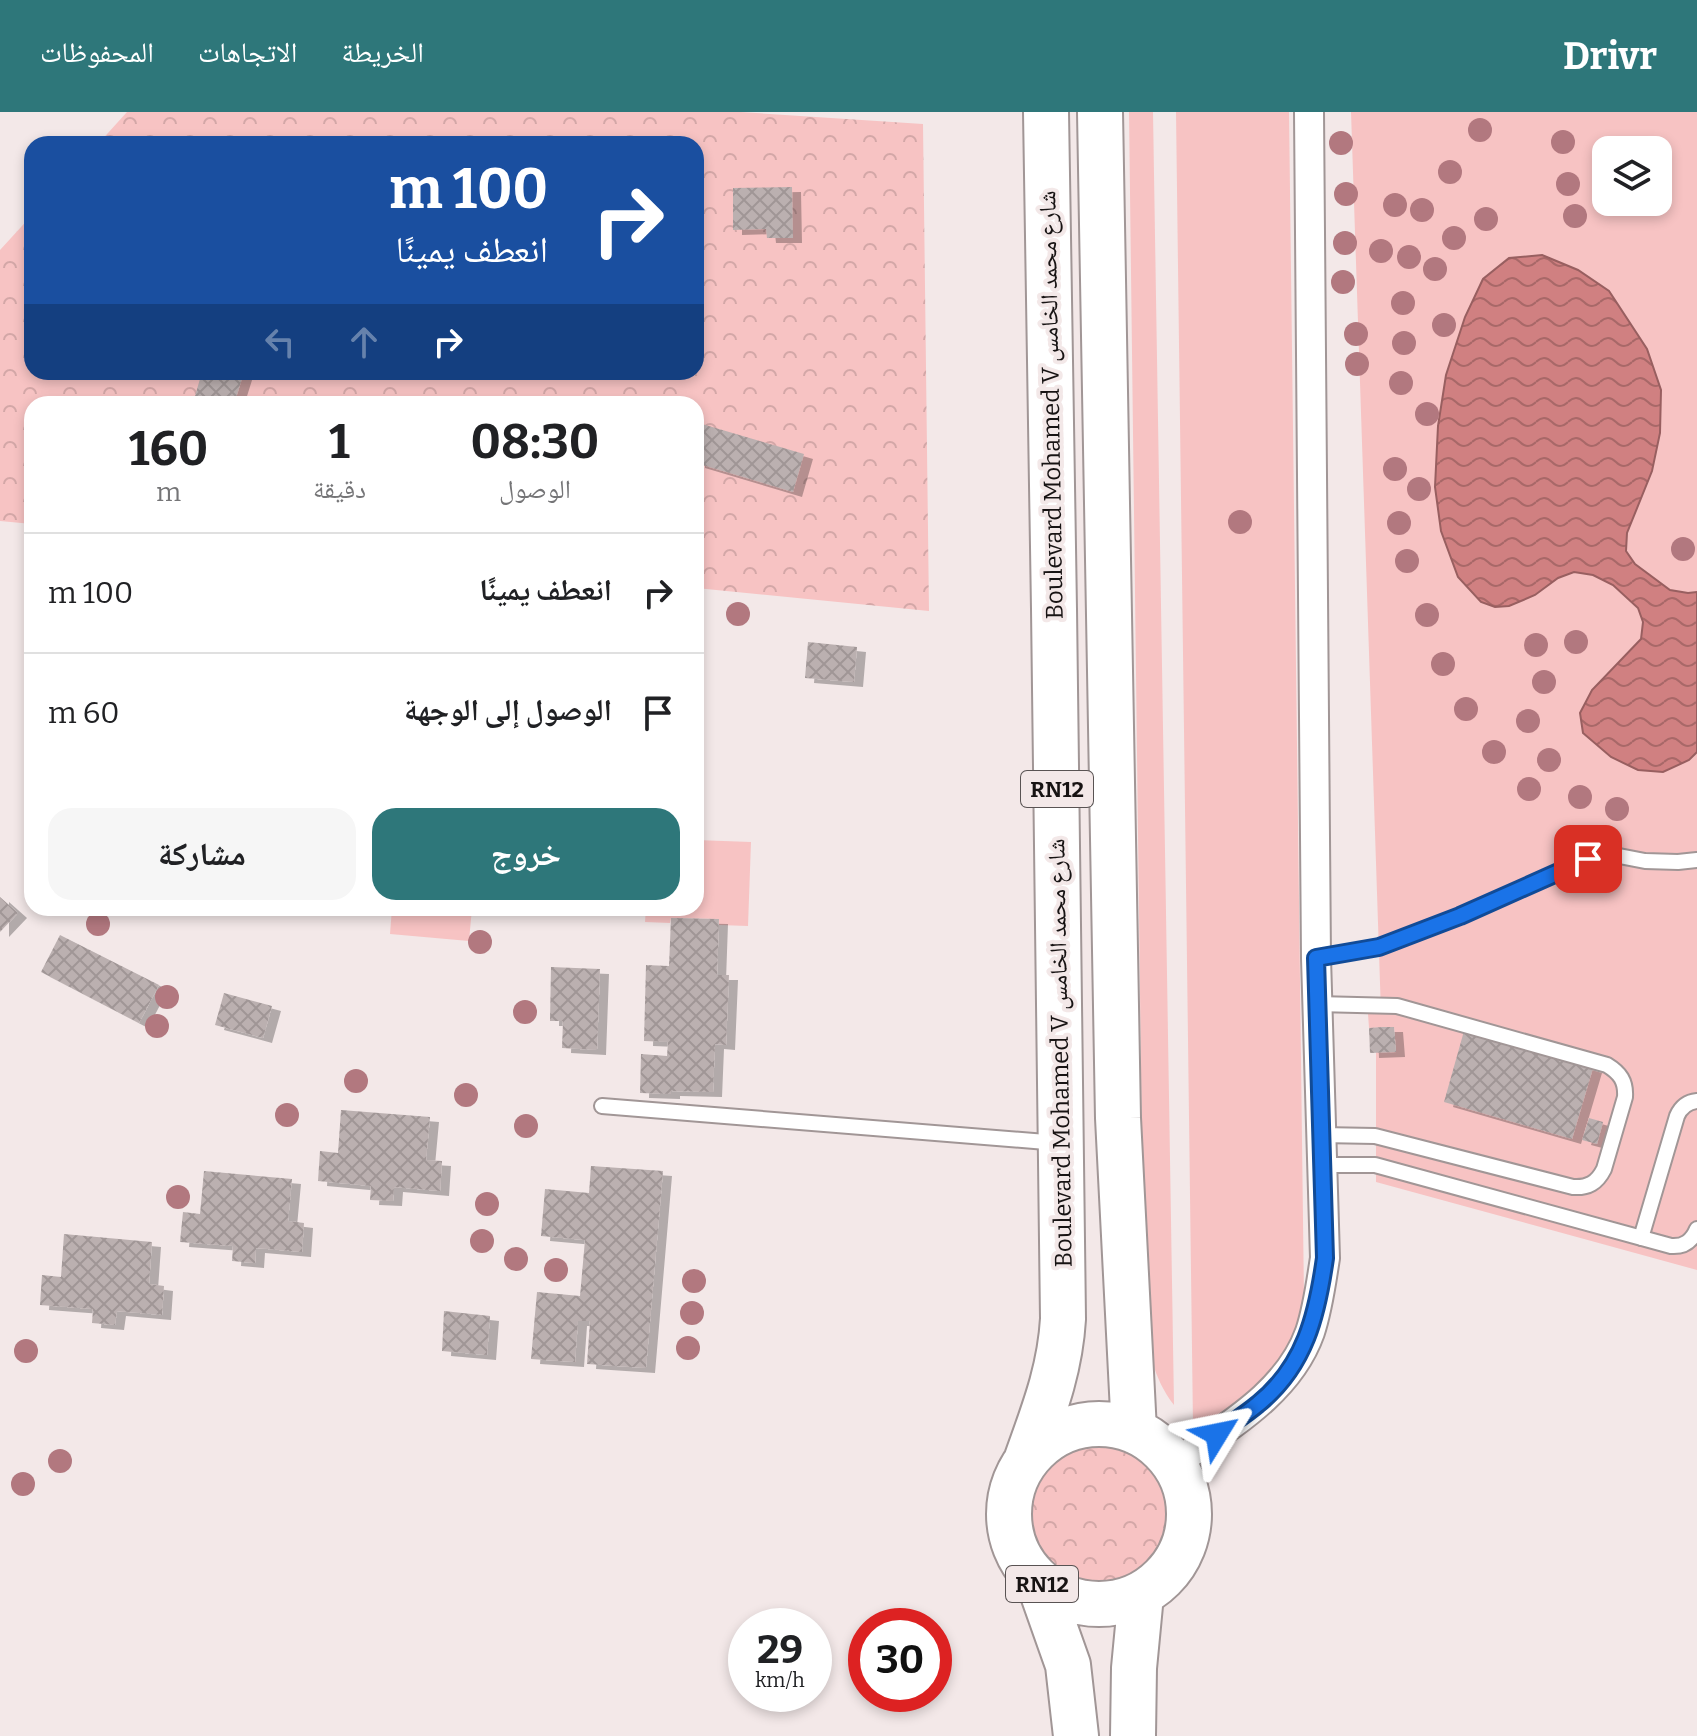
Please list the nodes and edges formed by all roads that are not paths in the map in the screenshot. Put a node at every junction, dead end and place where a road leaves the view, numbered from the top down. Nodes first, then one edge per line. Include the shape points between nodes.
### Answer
1 (1046, 112) edge
2 (1100, 112) edge
3 (1309, 112) edge
4 (1697, 860) edge
5 (1316, 958) junction
6 (1317, 1004) junction
7 (1697, 1101) edge
8 (602, 1106) dead end
9 (1321, 1135) junction
10 (1062, 1144) junction
11 (1322, 1165) junction
12 (1697, 1229) edge
13 (1641, 1238) junction
14 (1134, 1431) junction
15 (1026, 1461) junction
16 (1174, 1464) junction
17 (1039, 1583) junction
18 (1141, 1595) junction
19 (1076, 1736) edge
20 (1133, 1736) edge

1 - 10 main road, Boulevard Mohamed V شارع محمد الخامس / RN12
2 - 14 main road, RN12 via 1118,1118
3 - 5 street
4 - 5 lane via 1645,861 1614,855 1588,859 1379,947
5 - 6 street
6 - 9 street
6 - 9 lane via 1397,1006 1607,1065 1625,1087 1604,1169 1583,1188 1375,1136
7 - 13 lane via 1687,1103 1677,1116
8 - 10 lane
9 - 11 street
10 - 15 main road, Boulevard Mohamed V شارع محمد الخامس / RN12 via 1062,1341 1051,1393
11 - 13 lane via 1375,1165
11 - 16 street via 1325,1258 1309,1334 1289,1372 1259,1403
12 - 13 lane via 1679,1247
14 - 15 main road, RN12 via 1105,1424 1074,1428 1047,1440
14 - 16 main road, RN12
15 - 17 main road, RN12 via 1011,1491 1009,1524 1019,1556
16 - 18 main road, RN12 via 1186,1492 1189,1522 1182,1551 1165,1576
17 - 18 main road, RN12 via 1071,1600 1106,1604
17 - 19 main road, RN12 via 1068,1665
18 - 20 main road

